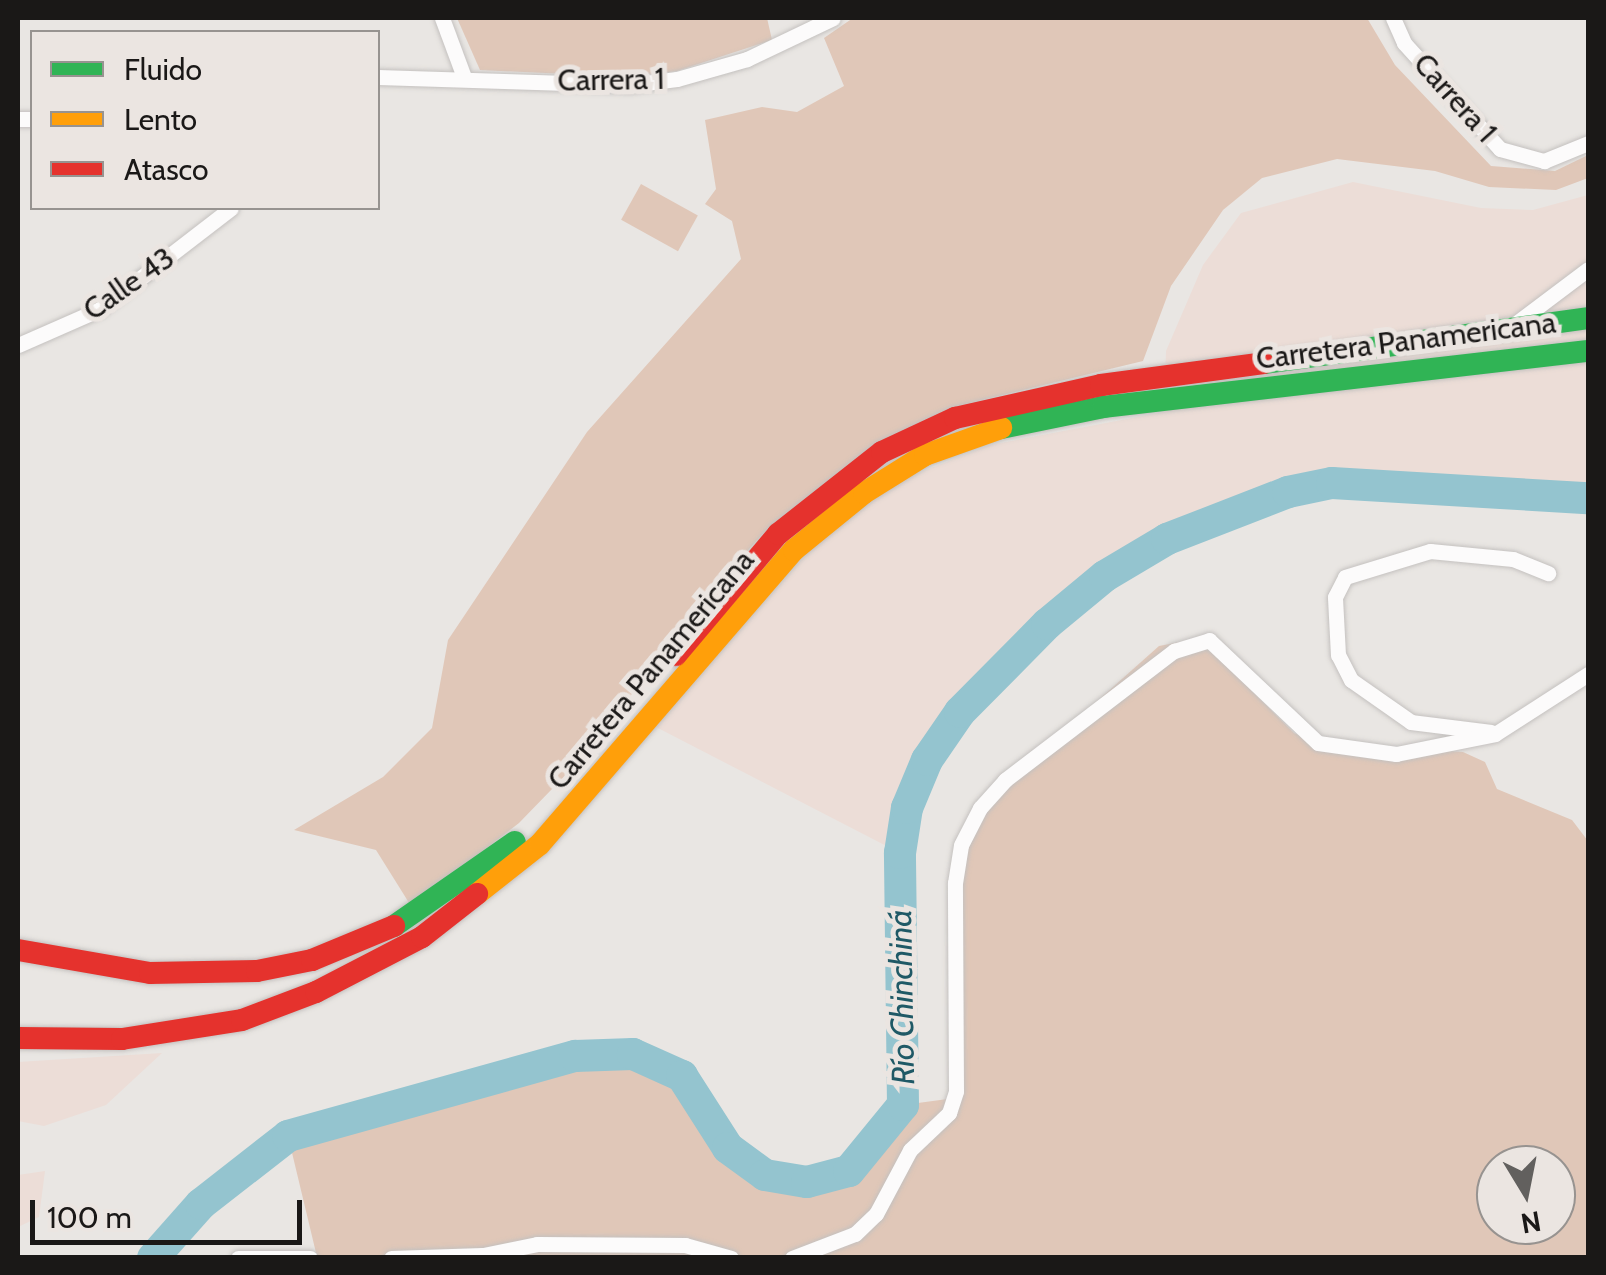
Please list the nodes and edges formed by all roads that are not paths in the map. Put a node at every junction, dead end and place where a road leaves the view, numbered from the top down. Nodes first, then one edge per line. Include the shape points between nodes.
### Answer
1 (442, 18) edge
2 (833, 18) edge
3 (1393, 18) edge
4 (464, 77) junction
5 (380, 78) edge
6 (1588, 143) edge
7 (227, 210) edge
8 (1588, 269) edge
9 (1588, 318) edge
10 (1508, 330) junction
11 (18, 344) edge
12 (1588, 350) edge
13 (1548, 573) dead end
14 (1588, 674) edge
15 (1495, 734) junction
16 (18, 950) edge
17 (18, 1038) edge
18 (238, 1258) edge
19 (310, 1258) edge
20 (391, 1258) edge
21 (731, 1258) edge
22 (792, 1258) edge

1 - 4 street
2 - 4 street, Carrera 1 via 747,59 677,79 630,85
3 - 6 street, Carrera 1 via 1404,43 1500,149 1544,161
4 - 5 street, Carrera 1
7 - 11 street, Calle 43 via 126,291
8 - 10 street
9 - 10 highway, Carretera Panamericana
10 - 16 highway, Carretera Panamericana via 1100,385 955,418 882,452 778,534 591,765 528,832 414,918 358,946 258,971 150,973
12 - 17 highway, Carretera Panamericana via 1103,407 1006,426 925,455 864,493 794,550 540,844 422,937 316,992 242,1020 122,1039
13 - 15 street via 1513,559 1430,551 1344,577 1335,597 1338,655 1351,680 1411,722
14 - 15 street
15 - 22 street via 1396,754 1328,746 1302,733 1209,640 1174,650 1006,780 980,808 961,846 955,883 956,1092 949,1113 910,1150 876,1214 855,1234
18 - 19 street
20 - 21 street via 483,1255 537,1244 685,1246

